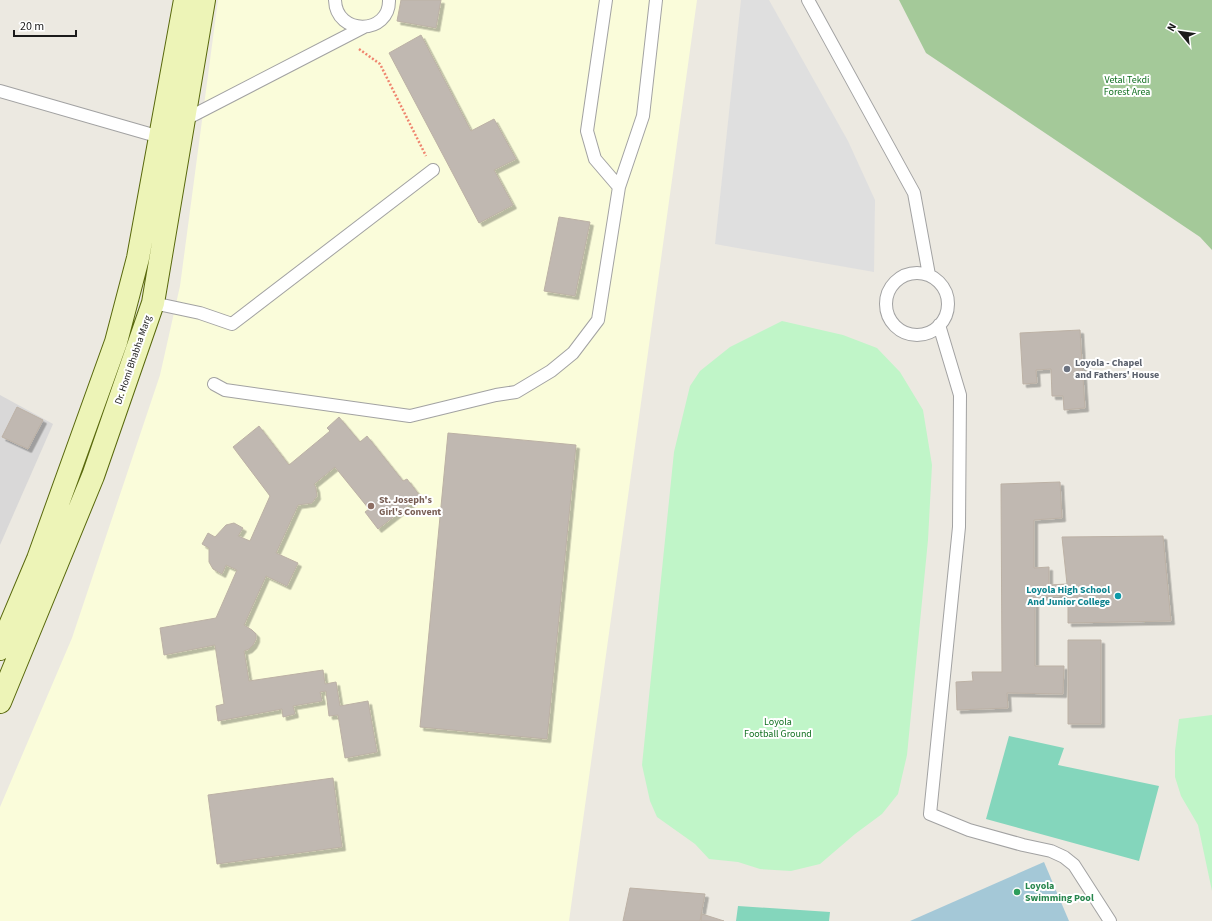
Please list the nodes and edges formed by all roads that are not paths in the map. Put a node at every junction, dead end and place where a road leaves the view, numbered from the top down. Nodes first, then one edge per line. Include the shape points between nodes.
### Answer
1 (185, 0) edge
2 (204, 0) edge
3 (335, 0) edge
4 (389, 0) edge
5 (606, 0) edge
6 (656, 0) edge
7 (808, 0) edge
8 (364, 28) junction
9 (0, 91) edge
10 (184, 120) junction
11 (160, 137) junction
12 (433, 170) road end
13 (619, 187) junction
14 (929, 275) junction
15 (153, 303) junction
16 (939, 325) junction
17 (214, 384) dead end
18 (0, 649) edge
19 (0, 702) edge
20 (1110, 921) edge

1 - 11 main road
2 - 10 main road, Dr. Homi Bhabha Marg
3 - 8 lane via 341,18 348,24
4 - 8 lane via 381,20
5 - 13 lane via 587,131 595,159
6 - 13 lane via 643,116
7 - 14 lane via 914,193
8 - 10 lane
9 - 11 lane
10 - 15 main road, Dr. Homi Bhabha Marg
11 - 18 main road via 138,258 116,342 38,559
12 - 15 lane via 232,324 200,313
13 - 17 lane via 598,320 573,353 551,371 516,392 410,416 225,390
14 - 16 lane via 944,288 948,298 945,317
14 - 16 lane via 909,274 900,278 892,286 886,305 894,324 911,334 931,331
15 - 19 main road, Dr. Homi Bhabha Marg via 93,476
16 - 20 lane via 960,395 959,527 930,814 969,830 1051,851 1064,857 1074,865

